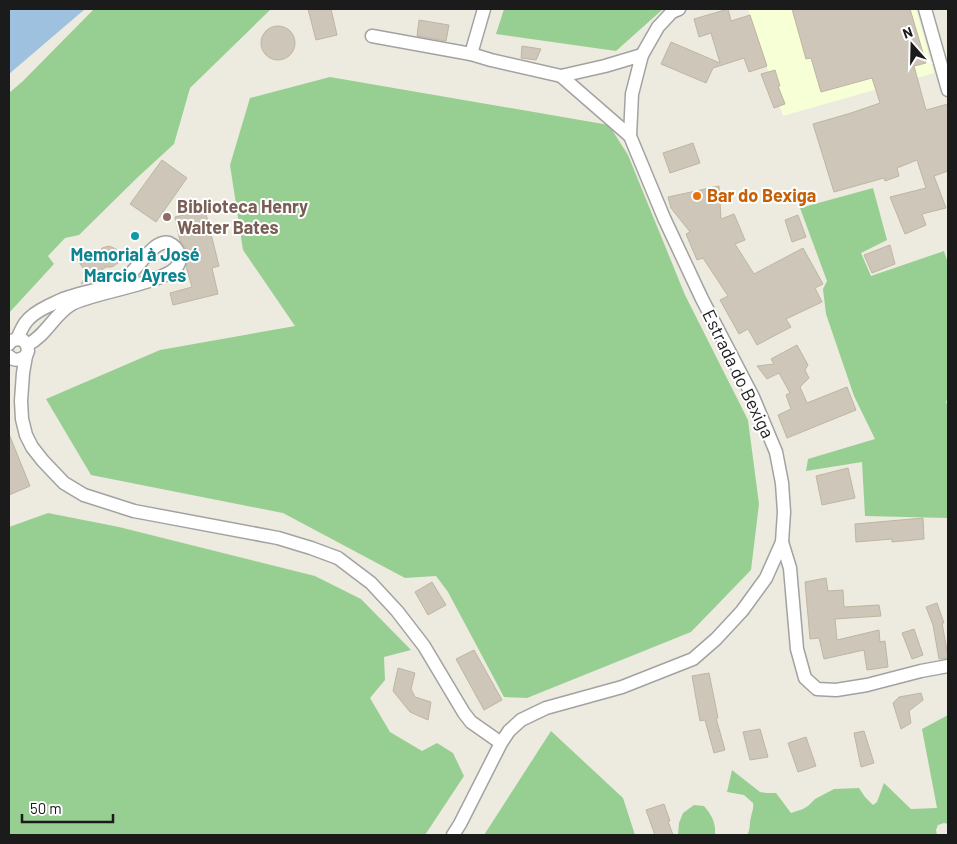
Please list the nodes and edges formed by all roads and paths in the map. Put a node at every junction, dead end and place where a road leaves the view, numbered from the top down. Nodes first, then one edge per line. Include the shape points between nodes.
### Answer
1 (484, 9) edge
2 (679, 9) edge
3 (925, 9) edge
4 (372, 36) dead end
5 (471, 54) junction
6 (642, 55) junction
7 (944, 57) edge
8 (561, 76) junction
9 (948, 90) edge
10 (630, 136) junction
11 (20, 346) edge
12 (9, 356) edge
13 (782, 542) junction
14 (948, 666) edge
15 (501, 743) junction
16 (453, 835) edge

1 - 5 street
2 - 6 street, Estrada do Bexiga via 658,27
3 - 7 street
4 - 5 street
5 - 8 street
6 - 8 street
6 - 10 street, Estrada do Bexiga via 632,94
7 - 9 street
8 - 10 street
10 - 13 street, Estrada do Bexiga via 664,218 753,397 776,452 784,512
11 - 11 street via 38,338 70,304 146,282 171,271 179,264 178,252 172,244 158,244 123,280 62,299 34,315 27,321
11 - 12 street via 21,360
11 - 15 street via 22,419 26,435 42,460 64,483 84,495 134,510 278,538 338,558 388,600 424,646 464,713
13 - 14 street via 790,568 796,649 805,678 818,689 867,685
13 - 15 street, Estrada do Bexiga via 766,578 742,610 693,659 622,687 546,708 521,720
15 - 16 street, Estrada do Bexiga

